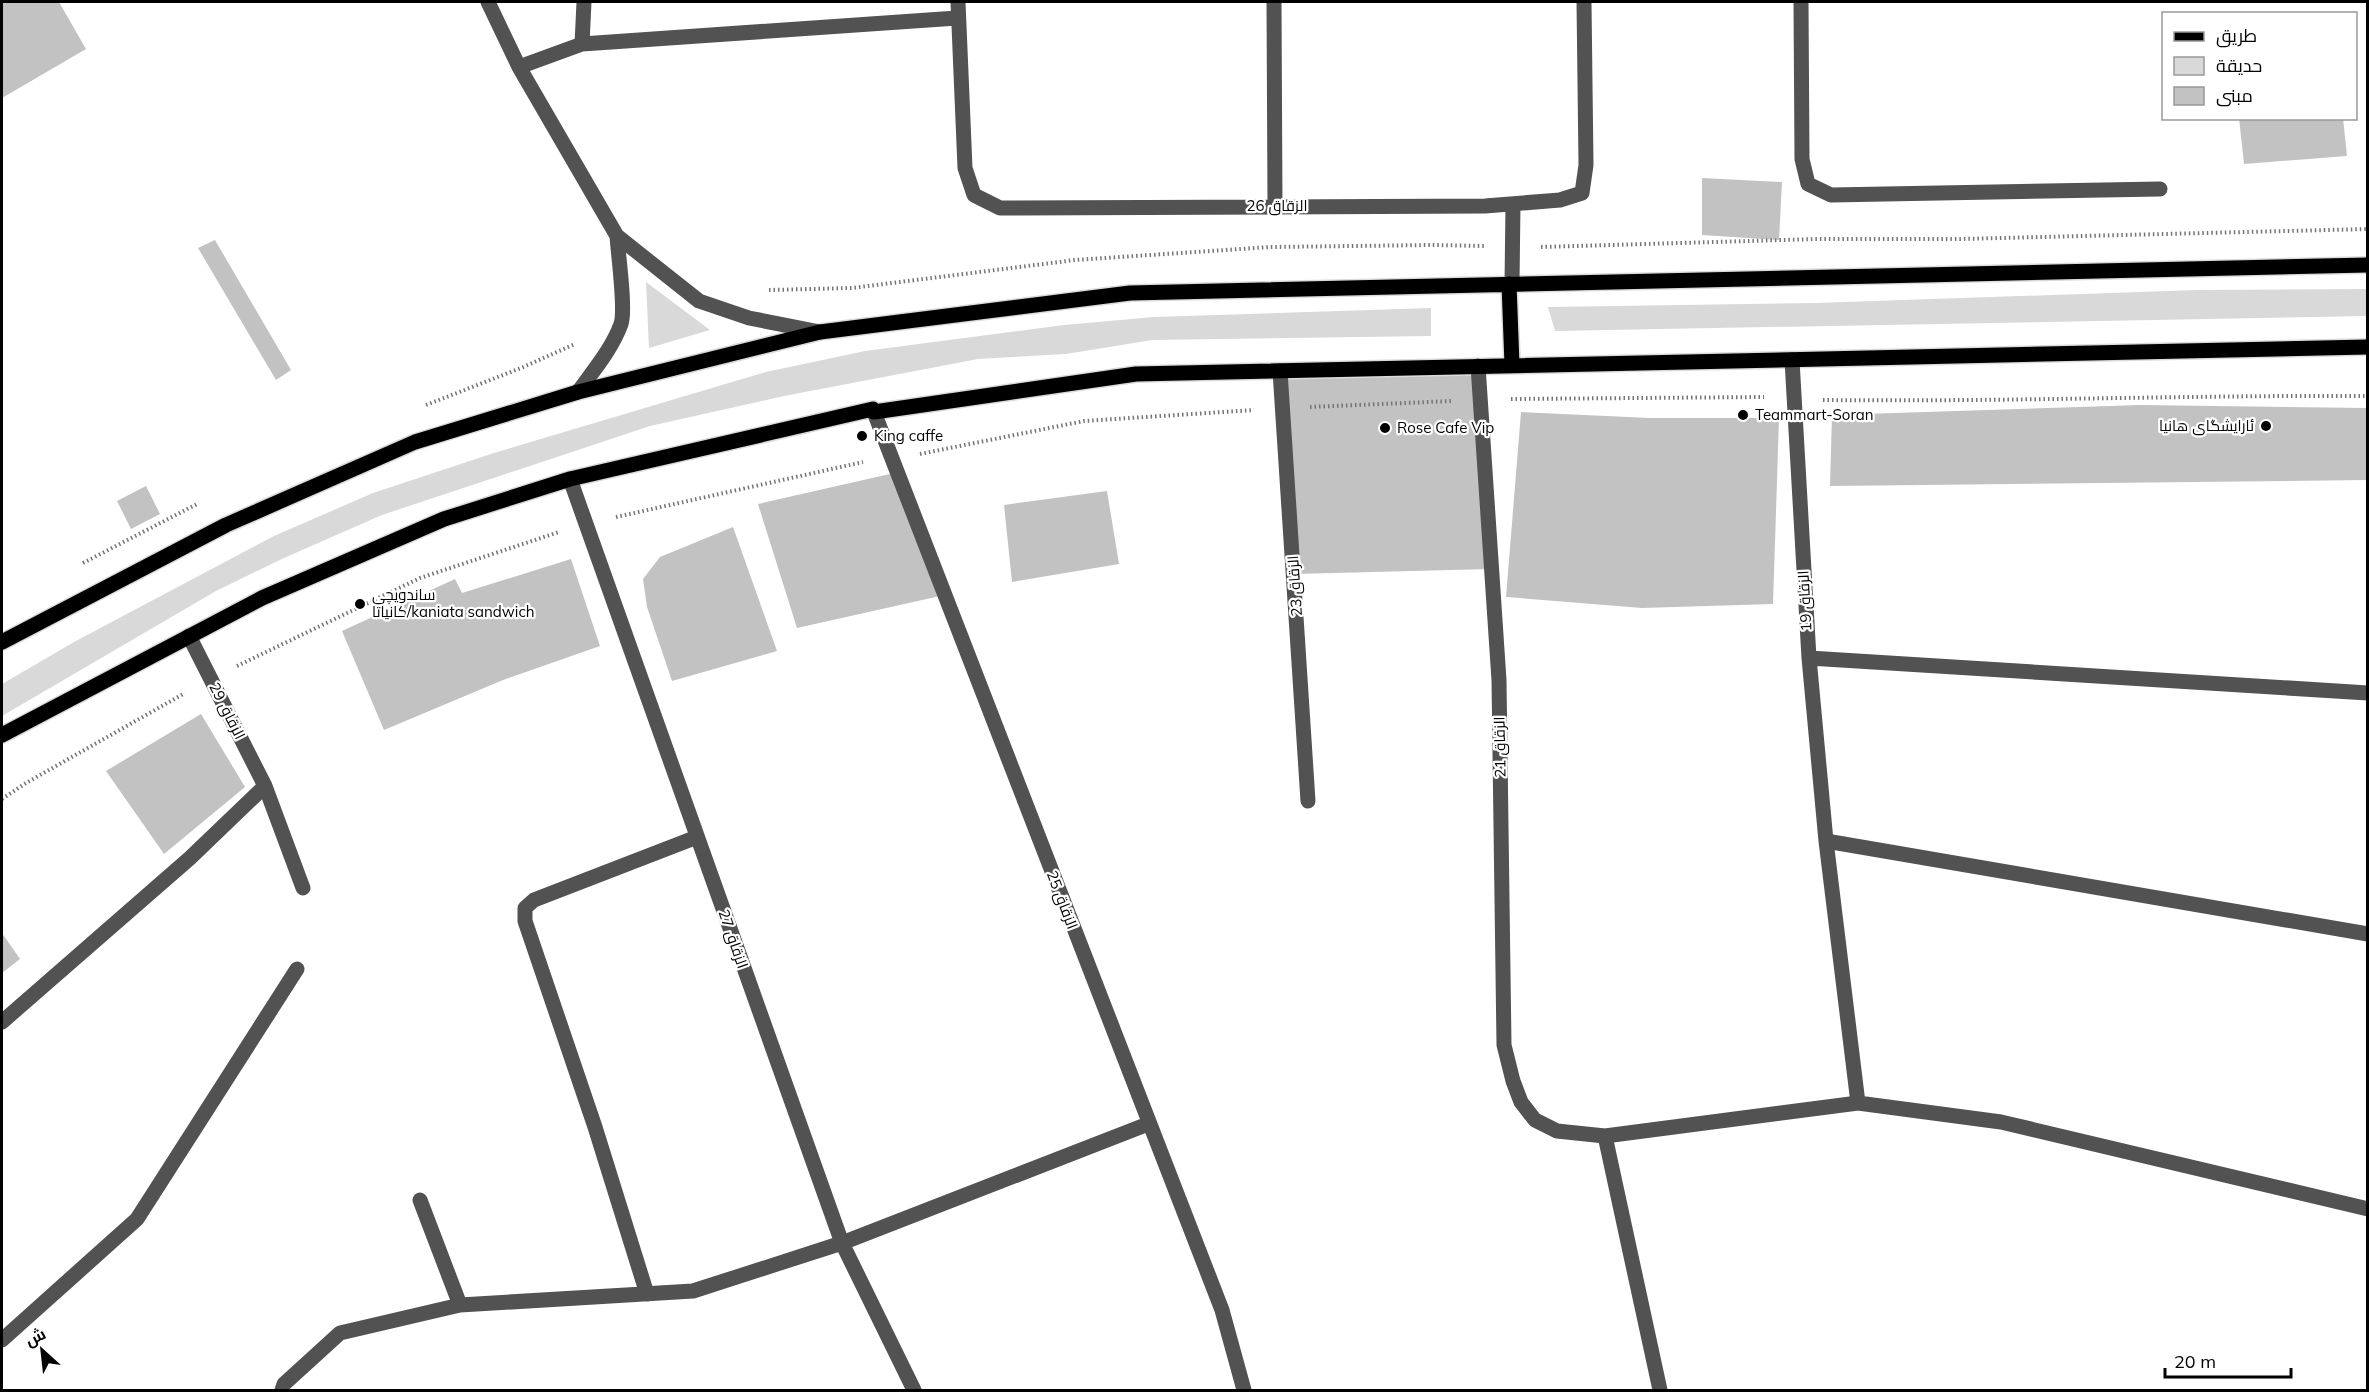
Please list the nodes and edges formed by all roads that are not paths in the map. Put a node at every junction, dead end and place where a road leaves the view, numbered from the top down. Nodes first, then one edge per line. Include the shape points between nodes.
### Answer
1 (488, 2) edge
2 (584, 2) edge
3 (958, 2) edge
4 (1274, 2) edge
5 (1584, 2) edge
6 (1801, 2) edge
7 (957, 18) junction
8 (582, 44) junction
9 (519, 67) junction
10 (2160, 189) dead end
11 (1513, 204) junction
12 (1275, 206) junction
13 (617, 236) junction
14 (2367, 265) edge
15 (1511, 284) junction
16 (820, 332) junction
17 (2367, 346) edge
18 (1792, 360) junction
19 (1512, 365) junction
20 (1478, 366) junction
21 (1280, 370) junction
22 (578, 392) junction
23 (874, 412) junction
24 (570, 479) junction
25 (189, 636) junction
26 (2, 642) edge
27 (1809, 658) junction
28 (2367, 693) edge
29 (2, 735) edge
30 (265, 786) junction
31 (1308, 801) dead end
32 (696, 837) junction
33 (1826, 841) junction
34 (303, 888) dead end
35 (2367, 934) edge
36 (297, 969) dead end
37 (2, 1022) edge
38 (1858, 1102) junction
39 (1148, 1124) junction
40 (1605, 1136) junction
41 (420, 1200) dead end
42 (2367, 1209) edge
43 (842, 1243) junction
44 (647, 1294) junction
45 (460, 1305) junction
46 (2, 1340) edge
47 (282, 1390) edge
48 (914, 1390) edge
49 (1244, 1390) edge
50 (1660, 1390) edge

1 - 9 street
2 - 8 street
3 - 7 street
4 - 12 street
5 - 11 street, الزقاق 26 via 1586,165 1582,193 1560,200
6 - 10 street via 1802,159 1809,184 1831,195
7 - 8 street
7 - 12 street, الزقاق 26 via 964,168 974,195 1000,208
8 - 9 street
9 - 13 street
11 - 12 street, الزقاق 26
11 - 15 street
13 - 16 street via 699,301 749,318
13 - 22 street via 622,322
14 - 15 main road
15 - 16 main road via 1130,293
15 - 19 main road
16 - 22 main road
17 - 18 main road
18 - 19 main road
18 - 27 street, الزقاق 19
19 - 20 main road
20 - 21 main road
20 - 40 street, الزقاق 21 via 1499,680 1504,1045 1521,1102 1535,1120 1557,1131
21 - 23 main road via 1136,374
21 - 31 street, الزقاق 23
22 - 26 main road via 415,442 226,525
23 - 24 main road via 873,409
23 - 39 street, الزقاق 25
24 - 25 main road via 444,519 262,598
24 - 32 street, الزقاق 27
25 - 29 main road
25 - 30 street, الزقاق 29
27 - 28 street
27 - 33 street, الزقاق 19
30 - 34 street, الزقاق 29
30 - 37 street via 190,858
32 - 43 street, الزقاق 27
32 - 44 street via 534,900 525,908 525,921
33 - 35 street
33 - 38 street, الزقاق 19
36 - 46 street via 137,1219
38 - 40 street
38 - 42 street via 2001,1122
39 - 43 street
39 - 49 street, الزقاق 25 via 1222,1310
40 - 50 street
41 - 45 street
43 - 44 street via 693,1290
43 - 48 street, الزقاق 27
44 - 45 street
45 - 47 street via 340,1333

